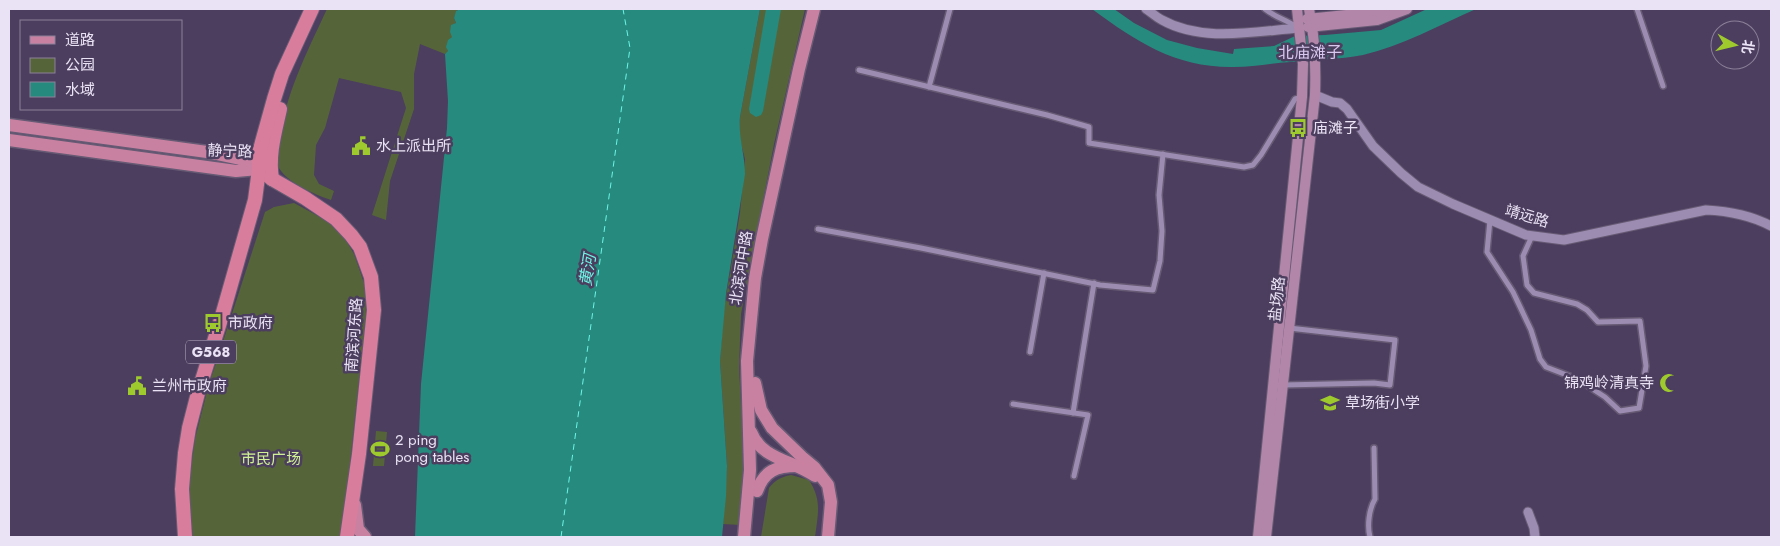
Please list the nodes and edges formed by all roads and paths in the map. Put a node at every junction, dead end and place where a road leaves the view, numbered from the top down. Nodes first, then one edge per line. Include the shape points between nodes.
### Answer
1 (312, 9) edge
2 (322, 9) edge
3 (814, 9) edge
4 (821, 9) edge
5 (950, 9) edge
6 (1146, 9) edge
7 (1265, 9) edge
8 (1297, 9) edge
9 (1385, 9) edge
10 (1407, 9) edge
11 (1637, 9) edge
12 (1312, 21) edge
13 (1299, 27) junction
14 (859, 70) dead end
15 (1663, 86) dead end
16 (930, 87) junction
17 (1315, 94) junction
18 (1302, 97) junction
19 (9, 125) edge
20 (9, 140) edge
21 (1163, 154) junction
22 (259, 169) junction
23 (272, 179) junction
24 (1490, 220) junction
25 (1771, 226) edge
26 (818, 229) dead end
27 (1532, 236) junction
28 (1044, 273) junction
29 (1094, 283) junction
30 (1289, 328) junction
31 (1030, 352) dead end
32 (755, 383) junction
33 (1282, 385) junction
34 (1013, 404) dead end
35 (1073, 413) junction
36 (749, 415) junction
37 (1374, 448) dead end
38 (760, 451) junction
39 (799, 462) junction
40 (750, 470) junction
41 (356, 476) junction
42 (1074, 476) dead end
43 (757, 491) junction
44 (1528, 512) dead end
45 (185, 537) edge
46 (348, 537) edge
47 (365, 537) edge
48 (744, 537) edge
49 (752, 537) edge
50 (824, 537) edge
51 (828, 537) edge
52 (1258, 537) edge
53 (1266, 537) edge
54 (1370, 537) edge
55 (1536, 537) edge

1 - 22 highway, G568 via 282,74 259,153
2 - 23 highway via 283,98 273,139
3 - 36 main road, 北滨河中路 via 798,69 755,278 747,361
4 - 32 main road, 北滨河中路 via 768,240 756,333
5 - 16 street
6 - 13 street via 1163,21 1192,31 1219,34
7 - 13 street
8 - 13 main road
9 - 12 main road
10 - 12 main road via 1377,20
11 - 15 street
12 - 13 main road
12 - 17 main road, 盐场路
13 - 18 main road, 盐场路
14 - 16 street
16 - 21 street via 1089,127 1089,143
17 - 24 street, 靖远路 via 1340,103 1373,146 1418,187
17 - 30 main road, 盐场路
18 - 21 street via 1295,99 1253,165 1244,167
18 - 52 main road, 盐场路
19 - 22 main road, 静宁路 via 207,152 240,159
20 - 22 main road, 静宁路 via 236,171
21 - 29 street via 1159,195 1162,231 1153,290
22 - 23 highway, 南滨河东路
22 - 45 highway, G568 via 255,200 189,428 182,489
23 - 41 highway, 南滨河东路 via 336,219 360,247 371,277 374,310
24 - 27 street, 靖远路
24 - 27 street via 1487,252 1513,292 1546,367 1577,379 1620,411 1639,408 1646,366 1640,321 1598,322 1577,304 1534,293 1527,285 1523,256
25 - 27 street, 靖远路 via 1720,210 1706,210 1564,240
26 - 28 street
28 - 29 street
28 - 31 street
29 - 35 street
30 - 33 main road, 盐场路
30 - 33 street via 1395,340 1390,385
32 - 38 main road, 北滨河中路
32 - 39 main road via 758,402 766,419
33 - 53 main road, 盐场路
34 - 35 street
35 - 42 street via 1088,415
36 - 38 main road via 750,429
36 - 40 main road, 北滨河中路
37 - 54 street via 1375,499
38 - 39 main road
38 - 40 main road
38 - 43 main road, 北滨河中路
39 - 43 main road via 766,474
39 - 50 main road via 815,476 824,490
39 - 51 main road via 814,467 828,485 831,502
40 - 48 main road, 北滨河中路
41 - 46 highway, 南滨河东路
41 - 47 main road via 356,521
43 - 49 main road, 北滨河中路
44 - 55 street

